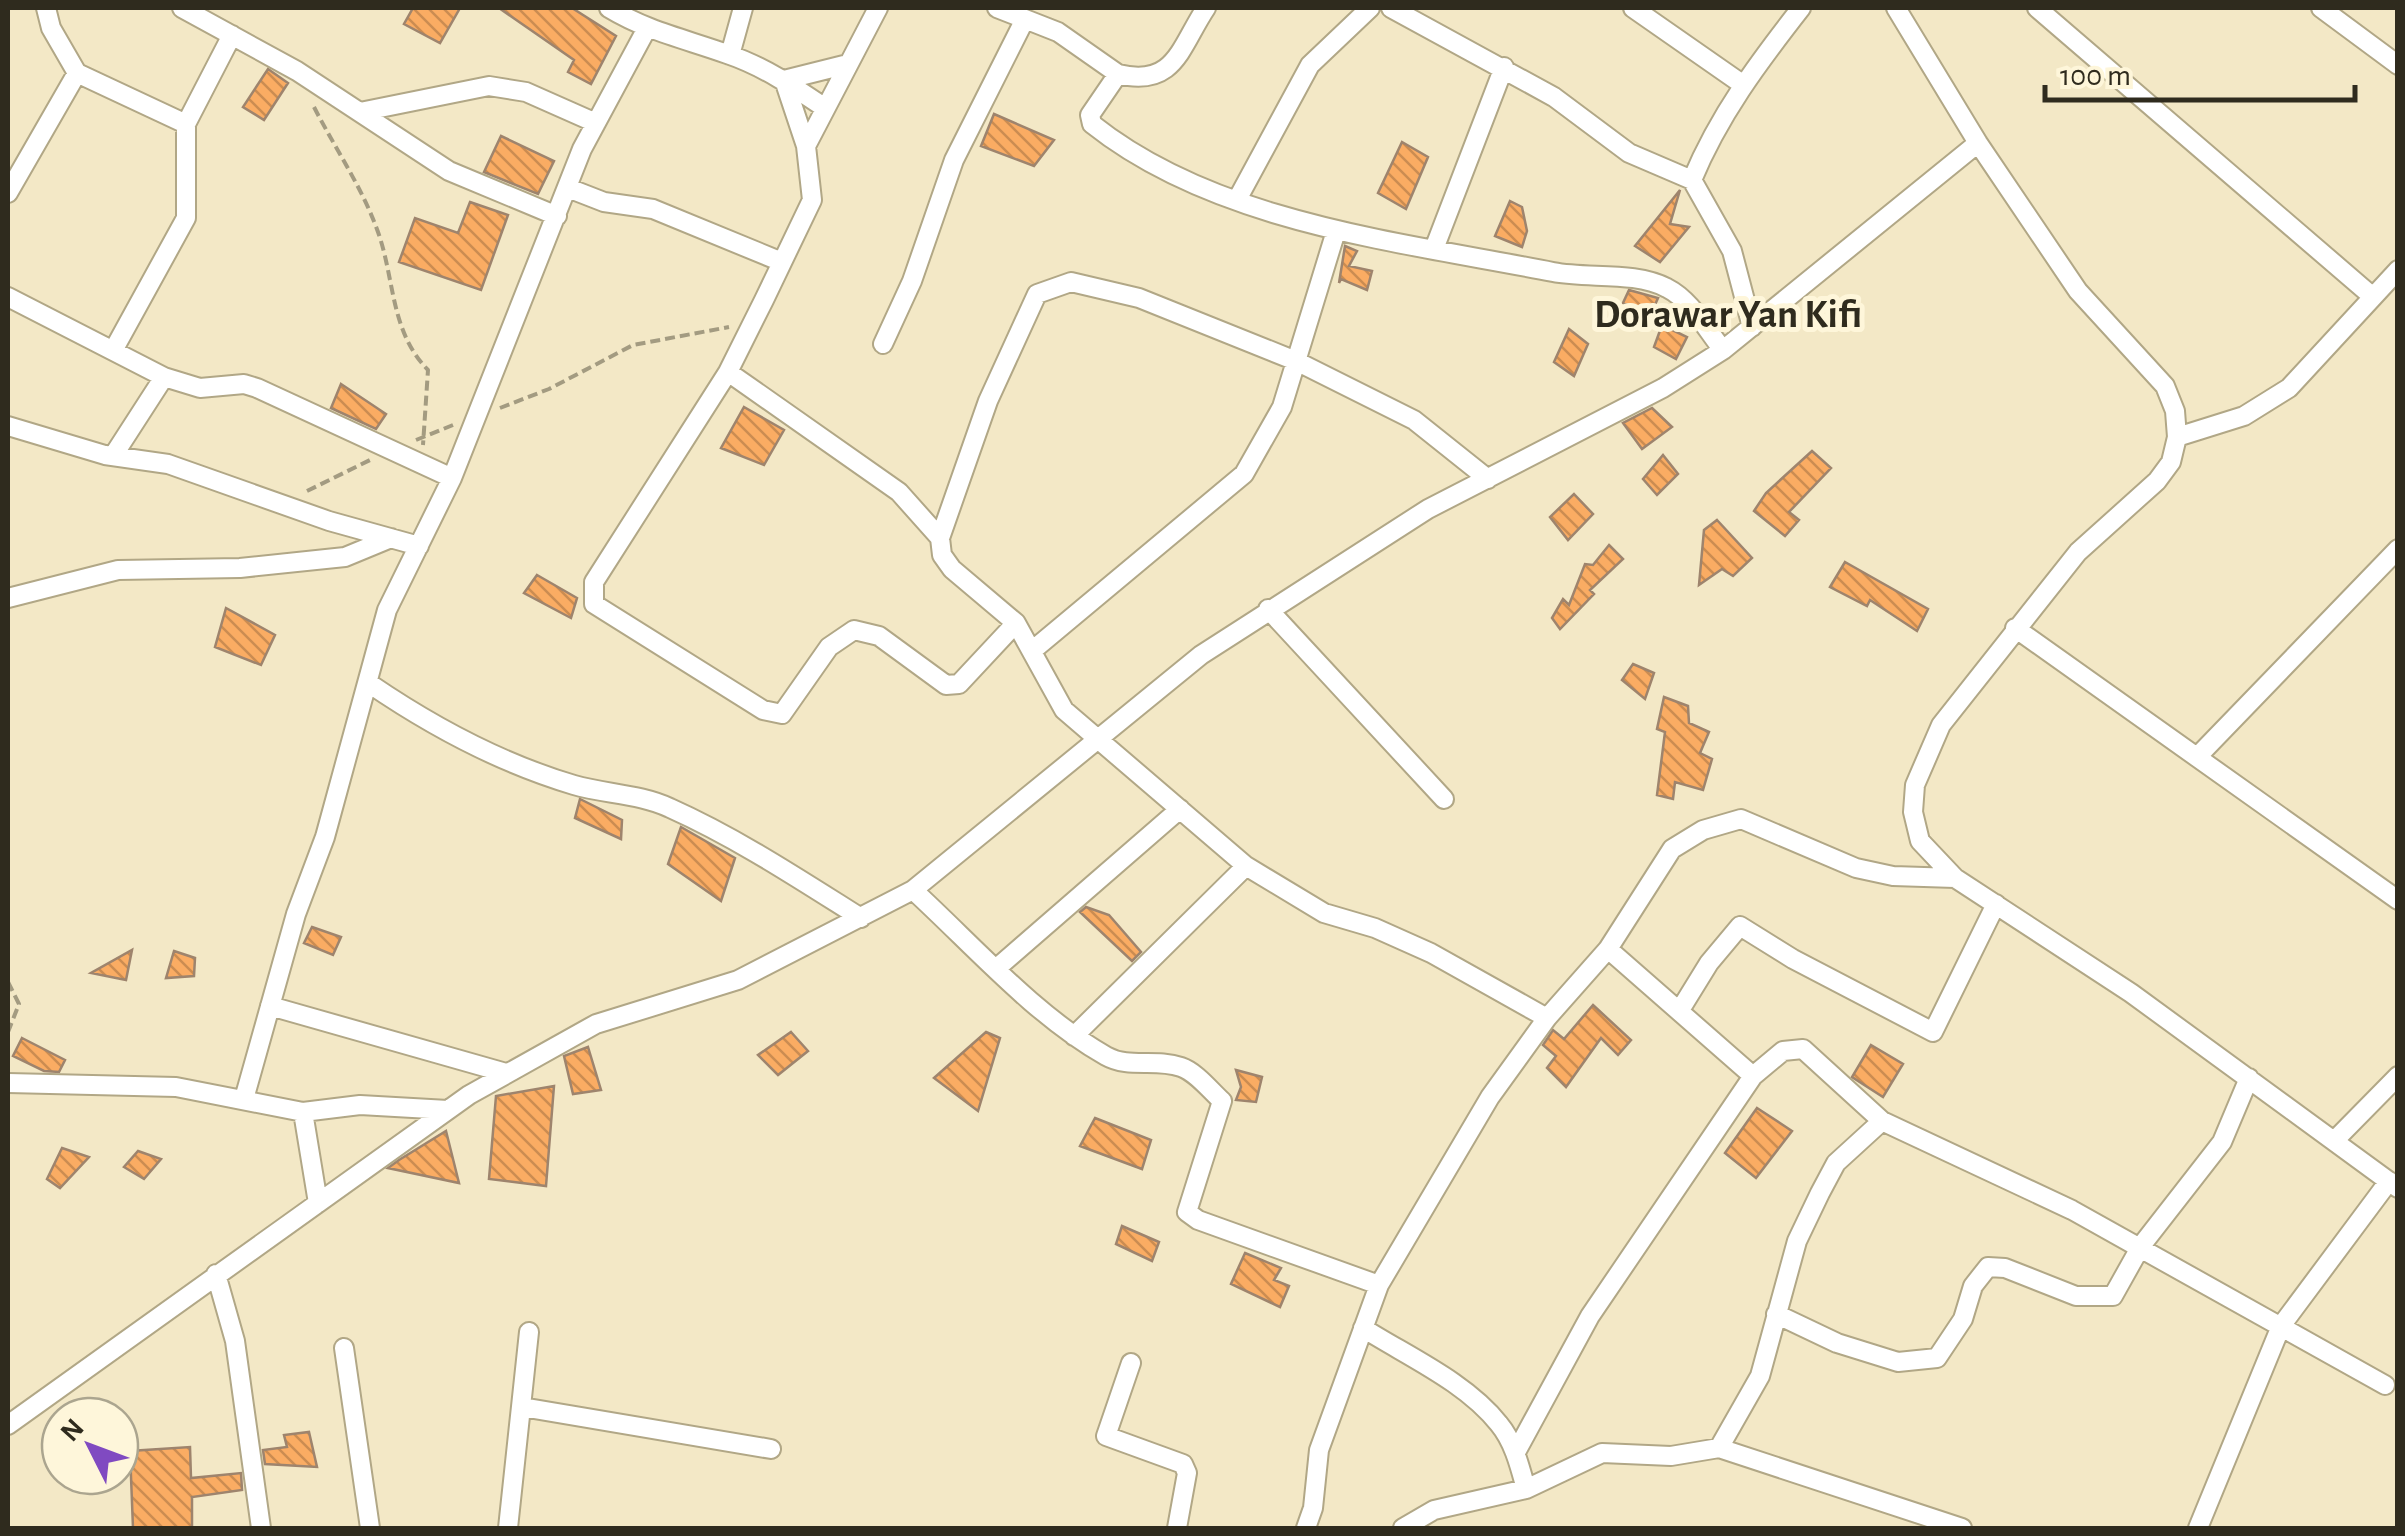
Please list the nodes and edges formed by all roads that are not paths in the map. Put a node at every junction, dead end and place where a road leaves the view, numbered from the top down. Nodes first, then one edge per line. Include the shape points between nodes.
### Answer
1 (46, 8) edge
2 (182, 8) edge
3 (609, 8) edge
4 (743, 8) edge
5 (878, 8) edge
6 (997, 8) edge
7 (1206, 8) edge
8 (1370, 8) edge
9 (1391, 8) edge
10 (1801, 8) edge
11 (1896, 8) edge
12 (2038, 8) edge
13 (2322, 8) edge
14 (1644, 11) edge
15 (1024, 19) junction
16 (646, 30) junction
17 (232, 34) junction
18 (730, 55) junction
19 (848, 64) junction
20 (2398, 65) edge
21 (1504, 68) junction
22 (77, 73) junction
23 (1118, 74) junction
24 (784, 80) junction
25 (1742, 84) junction
26 (825, 108) junction
27 (360, 112) junction
28 (596, 122) junction
29 (186, 124) junction
30 (1978, 143) junction
31 (806, 146) junction
32 (1692, 180) junction
33 (568, 188) junction
34 (8, 193) edge
35 (1238, 198) junction
36 (557, 216) junction
37 (1336, 231) junction
38 (1434, 249) junction
39 (782, 262) junction
40 (2398, 270) edge
41 (8, 297) edge
42 (2372, 297) junction
43 (1752, 328) junction
44 (883, 344) dead end
45 (114, 349) junction
46 (1723, 350) junction
47 (1296, 361) junction
48 (728, 372) junction
49 (164, 377) junction
50 (8, 426) edge
51 (2177, 437) junction
52 (112, 456) junction
53 (452, 478) junction
54 (1488, 479) junction
55 (391, 538) junction
56 (940, 538) junction
57 (419, 546) junction
58 (2398, 549) edge
59 (2390, 571) edge
60 (8, 598) edge
61 (1268, 609) junction
62 (1016, 623) junction
63 (2015, 628) junction
64 (1033, 650) junction
65 (370, 684) junction
66 (1094, 738) junction
67 (2198, 756) junction
68 (1444, 799) dead end
69 (1180, 810) junction
70 (1246, 866) junction
71 (1956, 878) junction
72 (914, 890) junction
73 (2398, 900) edge
74 (1996, 904) junction
75 (861, 918) junction
76 (1608, 949) junction
77 (998, 967) junction
78 (270, 1006) junction
79 (1680, 1010) junction
80 (1546, 1018) junction
81 (1074, 1036) junction
82 (506, 1072) junction
83 (1753, 1076) junction
84 (2398, 1076) edge
85 (2249, 1078) junction
86 (8, 1084) edge
87 (244, 1098) junction
88 (448, 1110) junction
89 (304, 1112) junction
90 (1882, 1120) junction
91 (2334, 1141) junction
92 (2393, 1185) edge
93 (318, 1203) junction
94 (2140, 1246) junction
95 (216, 1274) junction
96 (1379, 1285) junction
97 (1776, 1314) junction
98 (2281, 1326) junction
99 (1364, 1328) junction
100 (529, 1332) dead end
101 (344, 1348) dead end
102 (1131, 1363) dead end
103 (2385, 1385) dead end
104 (522, 1407) junction
105 (8, 1425) edge
106 (1720, 1448) junction
107 (771, 1449) dead end
108 (1516, 1452) junction
109 (1526, 1489) junction
110 (260, 1528) edge
111 (370, 1528) edge
112 (508, 1528) edge
113 (1177, 1528) edge
114 (1306, 1528) edge
115 (1403, 1528) edge
116 (1962, 1528) edge
117 (2198, 1528) edge

1 - 22 street
2 - 17 street
3 - 16 street
4 - 18 street
5 - 19 street
6 - 15 street
7 - 23 street via 1165,72 1142,80
8 - 35 street via 1310,65
9 - 21 street
10 - 25 street
11 - 30 street
12 - 42 street
13 - 20 street
14 - 25 street
15 - 23 street via 1058,32
15 - 44 street via 954,160
16 - 18 street
16 - 28 street
17 - 27 street
17 - 29 street
18 - 24 street
19 - 24 street
19 - 26 street
21 - 32 street via 1629,153
21 - 38 street
22 - 29 street
22 - 34 street
23 - 35 street via 1090,114 1092,124 1182,180
24 - 26 street
24 - 31 street
25 - 32 street
26 - 31 street
27 - 28 street via 490,86 526,92
27 - 36 street via 449,171
28 - 33 street
29 - 45 street via 186,218
30 - 43 street
30 - 51 street via 2078,291 2165,386
31 - 39 street via 812,200
32 - 43 street via 1732,251
33 - 36 street
33 - 39 street via 604,202 652,208
35 - 37 street
36 - 53 street
37 - 38 street
37 - 47 street
38 - 46 street via 1665,287 1684,300
39 - 48 street
40 - 42 street
41 - 45 street
42 - 51 street via 2289,388 2244,416
43 - 46 street
45 - 49 street
46 - 54 street
47 - 54 street via 1414,420
47 - 56 street via 1139,298 1070,282 1037,294 988,401
47 - 64 street via 1282,407 1244,474
48 - 56 street via 900,492
48 - 62 street via 594,582 594,604 763,710 782,714 828,647 854,630 902,650 946,685 960,684
49 - 52 street
49 - 53 street via 200,388 258,388
50 - 52 street
51 - 63 street via 2172,462 2157,481 2078,552
52 - 55 street via 168,464
53 - 57 street
54 - 61 street via 1379,537
55 - 57 street
55 - 60 street via 345,557 118,570
56 - 62 street via 952,569
57 - 65 street via 387,610
58 - 59 street
59 - 67 street
61 - 66 street
61 - 68 street
62 - 64 street
63 - 67 street
63 - 71 street via 1941,725 1915,784 1912,812 1920,841
64 - 66 street via 1064,710
65 - 75 street via 495,756 574,785 666,806
65 - 78 street
66 - 69 street
66 - 72 street
67 - 73 street
69 - 70 street
69 - 77 street
70 - 80 street via 1324,913 1431,953
70 - 81 street
71 - 74 street
71 - 76 street via 1856,868 1741,819 1672,848
72 - 75 street
72 - 77 street
74 - 79 street via 1933,1032 1740,926
74 - 85 street
75 - 82 street via 738,980 596,1024
76 - 79 street
76 - 80 street
77 - 81 street
78 - 82 street
78 - 87 street
79 - 83 street
80 - 96 street via 1490,1097
81 - 96 street via 1129,1064 1185,1068 1222,1101 1187,1212
82 - 88 street
83 - 90 street via 1783,1051 1803,1049
83 - 108 street via 1590,1316
84 - 91 street
85 - 91 street
85 - 94 street via 2222,1142
86 - 87 street via 176,1087
87 - 89 street
88 - 89 street via 360,1105
88 - 93 street
89 - 93 street
90 - 94 street
90 - 97 street via 1836,1164 1820,1192 1797,1241
91 - 92 street
92 - 98 street
93 - 95 street
94 - 97 street via 2113,1296 2076,1296 1988,1267 1937,1358 1898,1362
94 - 98 street
95 - 105 street
95 - 110 street via 235,1341
96 - 99 street
97 - 106 street via 1760,1376
98 - 103 street
98 - 117 street
99 - 108 street via 1470,1396 1500,1424
99 - 114 street via 1319,1450
100 - 104 street
101 - 111 street
102 - 113 street via 1106,1436 1183,1464
104 - 107 street
104 - 112 street
106 - 109 street via 1671,1456 1602,1453
106 - 116 street
108 - 109 street
109 - 115 street via 1434,1510

